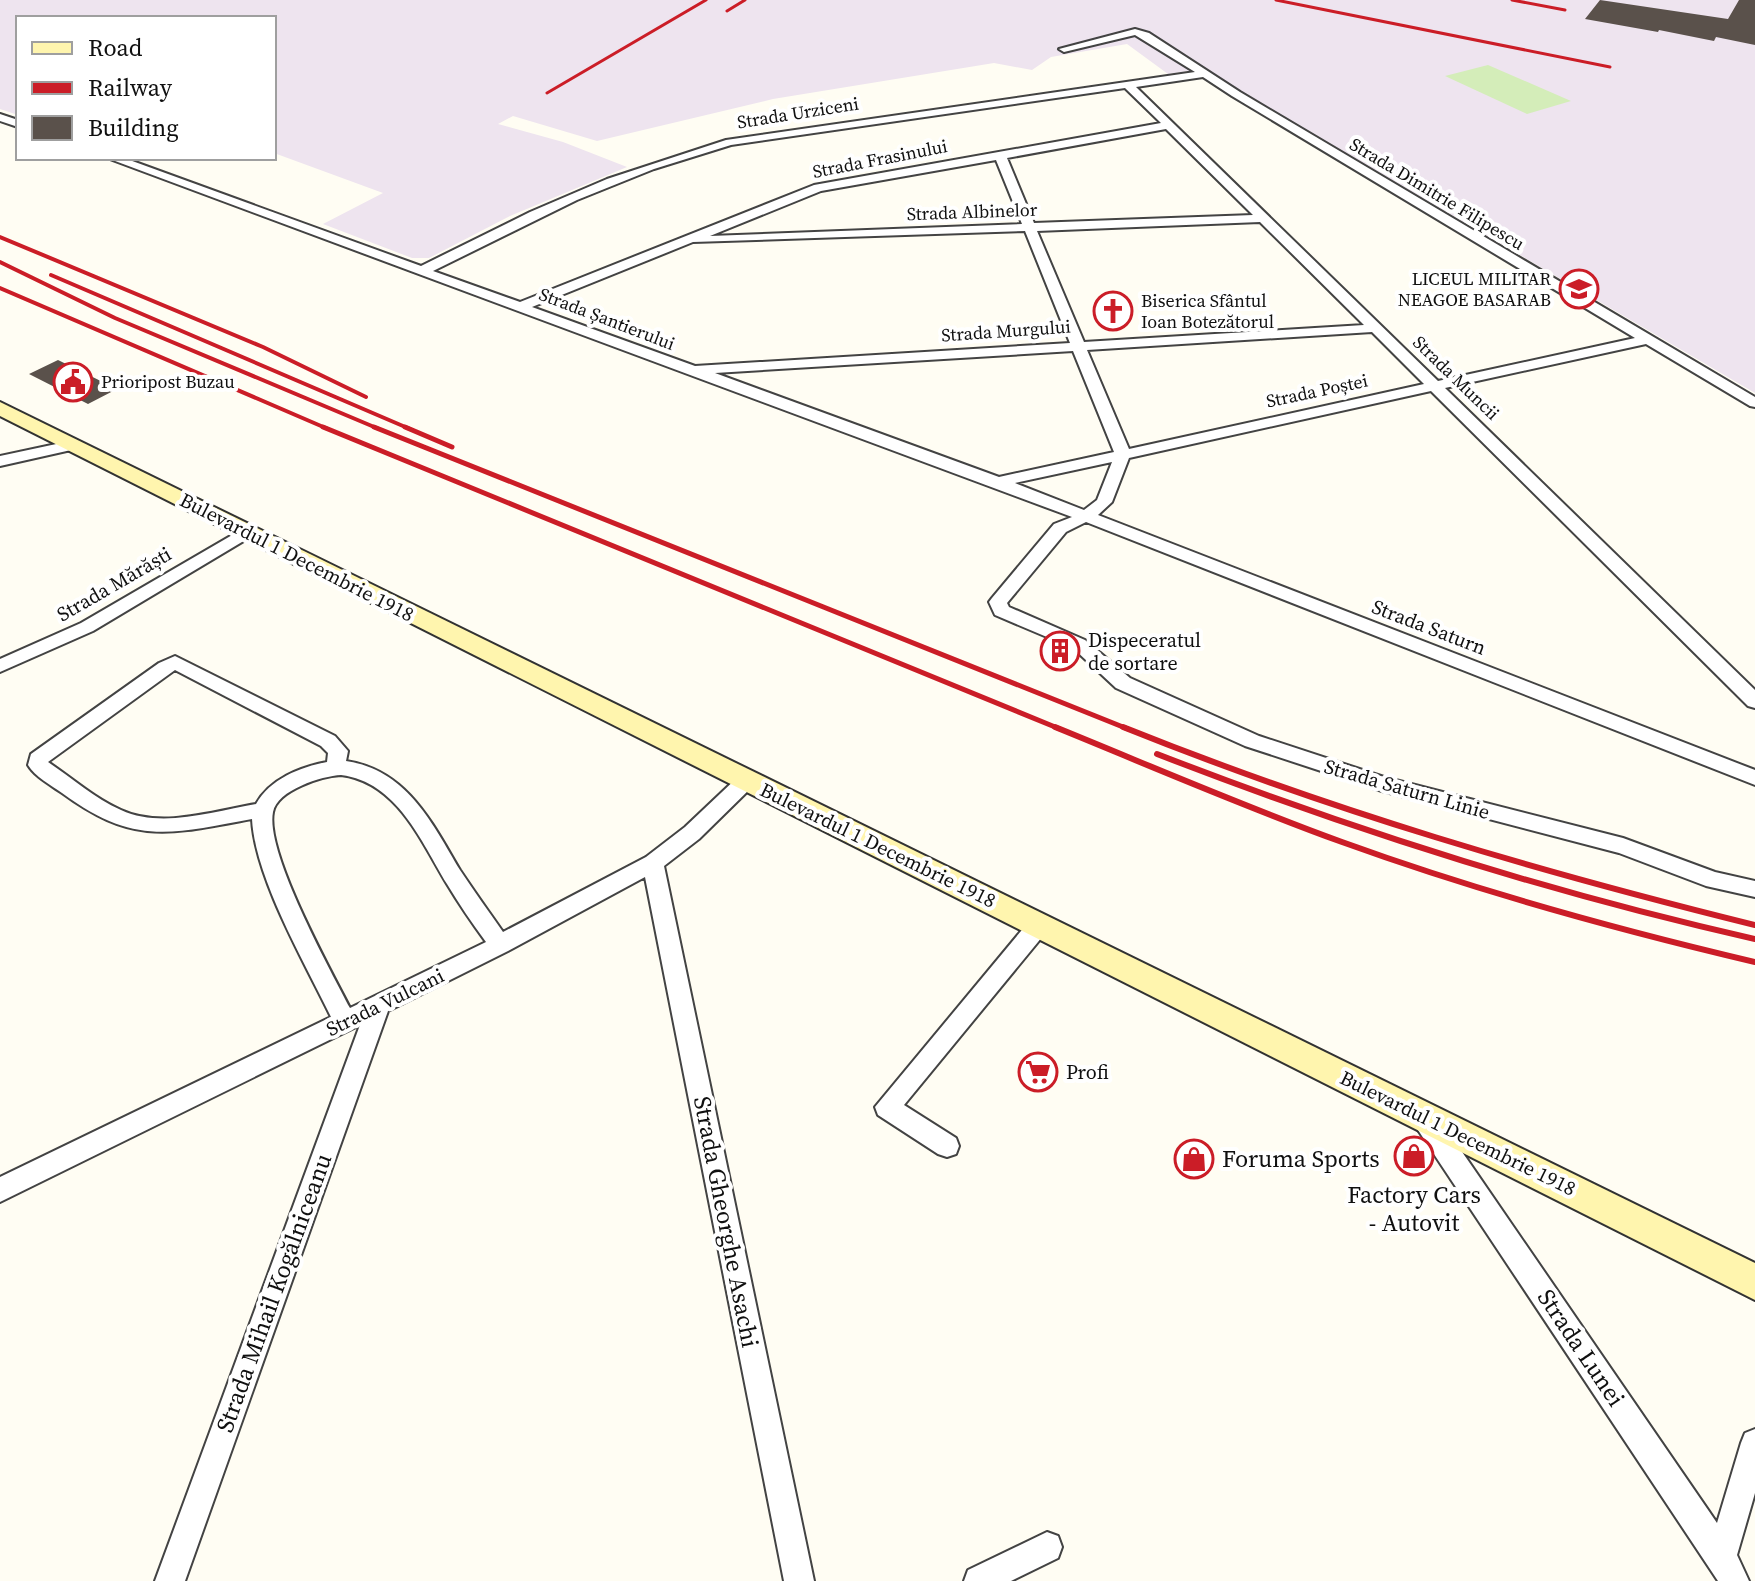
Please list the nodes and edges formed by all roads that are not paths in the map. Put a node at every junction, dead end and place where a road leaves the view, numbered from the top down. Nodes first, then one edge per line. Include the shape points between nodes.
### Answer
1 (1064, 49) dead end
2 (1203, 74) junction
3 (1128, 85) junction
4 (1170, 125) junction
5 (1000, 156) junction
6 (118, 160) edge
7 (1265, 218) junction
8 (1028, 228) junction
9 (680, 241) junction
10 (422, 271) junction
11 (520, 307) junction
12 (1375, 328) junction
13 (1644, 340) junction
14 (1079, 345) junction
15 (686, 370) junction
16 (1437, 386) junction
17 (1755, 403) edge
18 (0, 408) edge
19 (75, 445) junction
20 (1123, 454) junction
21 (0, 461) edge
22 (998, 482) junction
23 (1087, 516) junction
24 (246, 532) junction
25 (0, 666) edge
26 (1755, 701) edge
27 (336, 766) junction
28 (1755, 778) edge
29 (747, 780) junction
30 (262, 810) junction
31 (653, 863) junction
32 (1755, 889) edge
33 (1039, 925) junction
34 (500, 945) junction
35 (378, 1006) junction
36 (345, 1022) junction
37 (1425, 1118) junction
38 (947, 1146) dead end
39 (0, 1190) edge
40 (1755, 1282) edge
41 (1755, 1443) edge
42 (1047, 1547) dead end
43 (1728, 1569) edge
44 (170, 1581) edge
45 (799, 1581) edge
46 (979, 1581) edge

1 - 2 street, Strada Dimitrie Filipescu via 1135,32
2 - 3 street, Strada Urziceni
2 - 13 street, Strada Dimitrie Filipescu
3 - 4 street, Strada Muncii
3 - 10 street, Strada Urziceni via 710,147 559,203
4 - 5 street, Strada Frasinului
4 - 7 street, Strada Muncii
5 - 8 street
5 - 9 street, Strada Frasinului via 818,188
6 - 10 street, Strada Șantierului
7 - 8 street, Strada Albinelor
7 - 12 street, Strada Muncii
8 - 9 street, Strada Albinelor
8 - 14 street
9 - 11 street, Strada Frasinului
10 - 11 street, Strada Șantierului
11 - 15 street, Strada Șantierului
12 - 14 street, Strada Murgului
12 - 16 street, Strada Muncii
13 - 16 street, Strada Poștei
13 - 17 street, Strada Dimitrie Filipescu
14 - 15 street, Strada Murgului
14 - 20 street
15 - 22 street, Strada Șantierului
16 - 20 street, Strada Poștei
16 - 26 street, Strada Muncii
18 - 19 main road, Bulevardul 1 Decembrie 1918
19 - 21 street
19 - 24 main road, Bulevardul 1 Decembrie 1918
20 - 22 street, Strada Poștei
20 - 23 street via 1107,497
22 - 23 street, Strada Șantierului
23 - 28 street, Strada Saturn
23 - 32 street, Strada Saturn Linie via 1060,528 997,606 1079,644 1123,683 1252,741 1382,784 1623,846 1713,880
24 - 25 street, Strada Mărăști via 87,627
24 - 29 main road, Bulevardul 1 Decembrie 1918
27 - 30 street via 289,784
27 - 30 street via 338,751 328,741 175,662 38,759 38,765 111,813 137,823 159,826
27 - 34 street via 371,775 414,812
29 - 31 street, Strada Vulcani
29 - 33 main road, Bulevardul 1 Decembrie 1918
30 - 36 street via 262,828 276,871
31 - 34 street, Strada Vulcani
31 - 45 street, Strada Gheorghe Asachi
33 - 37 main road, Bulevardul 1 Decembrie 1918
33 - 38 street via 887,1107
34 - 35 street, Strada Vulcani
35 - 36 street, Strada Vulcani
35 - 44 street, Strada Mihail Kogălniceanu
36 - 39 street, Strada Vulcani
37 - 40 main road, Bulevardul 1 Decembrie 1918
37 - 43 street, Strada Lunei
41 - 43 street
42 - 46 street

